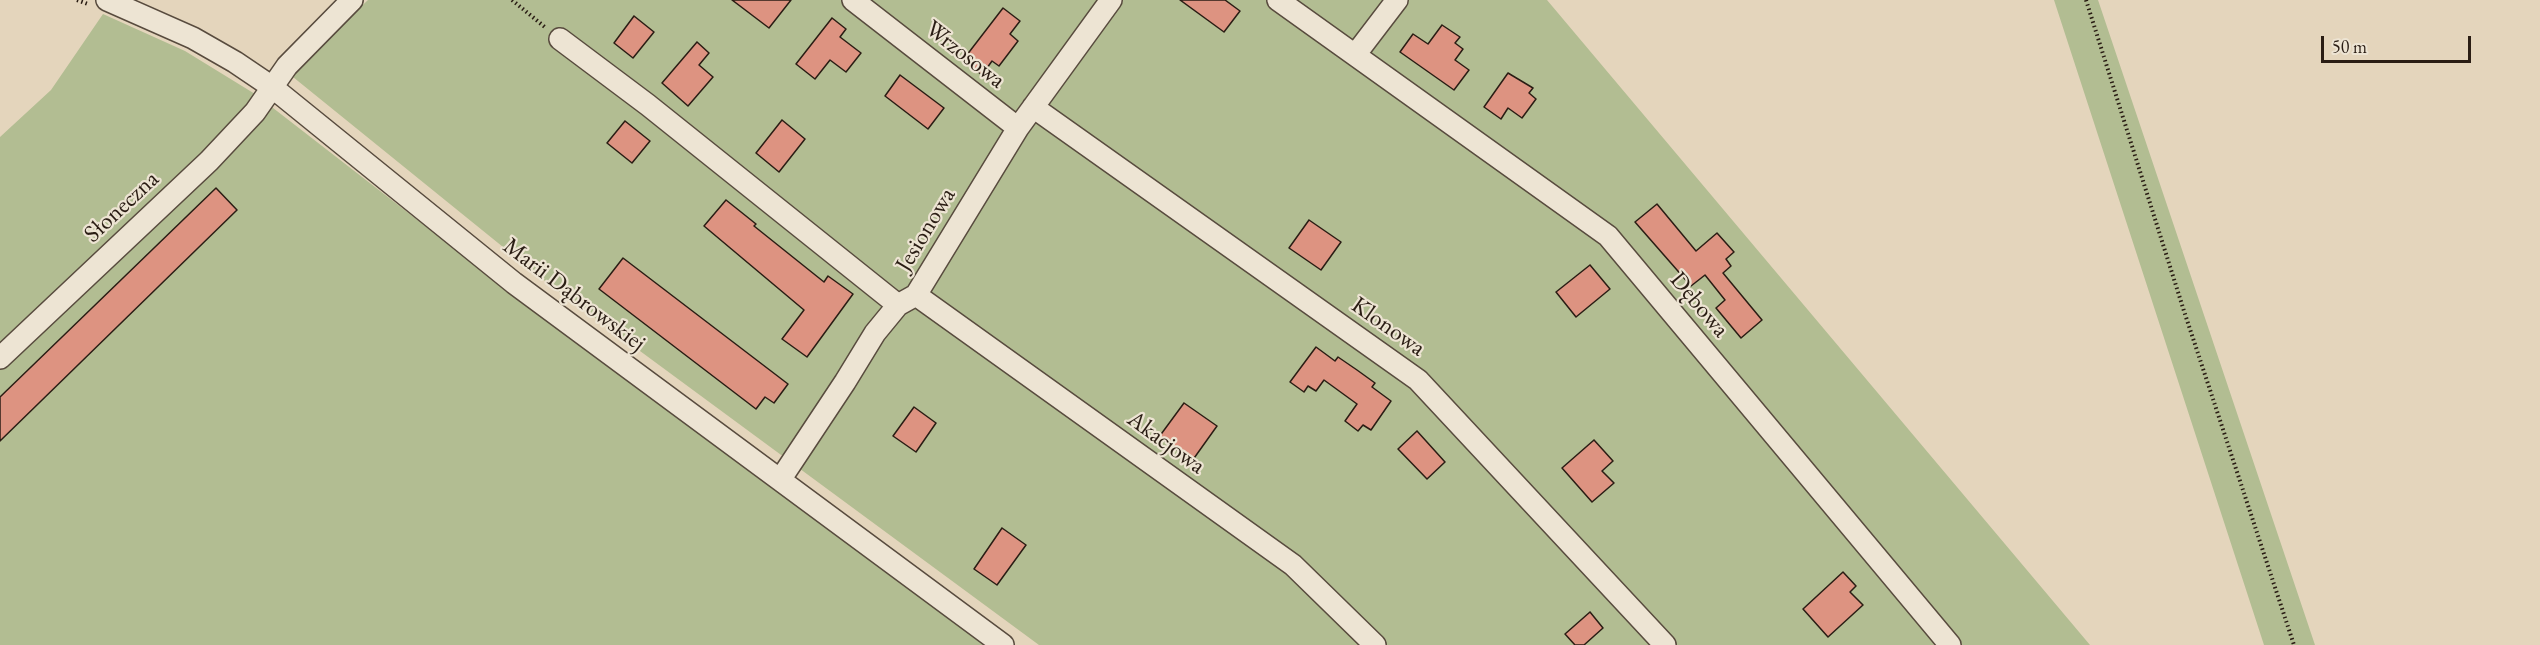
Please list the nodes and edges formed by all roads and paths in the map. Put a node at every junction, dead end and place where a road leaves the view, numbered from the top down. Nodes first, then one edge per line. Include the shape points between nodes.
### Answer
1 (107, 0) edge
2 (352, 0) edge
3 (512, 0) edge
4 (852, 0) edge
5 (1111, 0) edge
6 (1278, 0) edge
7 (1396, 0) edge
8 (2086, 0) edge
9 (560, 39) joint
10 (1355, 55) junction
11 (272, 87) junction
12 (1033, 107) junction
13 (1018, 128) junction
14 (907, 300) junction
15 (0, 358) edge
16 (780, 480) junction
17 (1003, 645) edge
18 (1375, 645) edge
19 (1665, 645) edge
20 (1950, 645) edge
21 (2294, 645) edge

1 - 11 street, Marii Dąbrowskiej via 193,38
2 - 11 street, Słoneczna via 287,66
3 - 9 path
4 - 13 street, Wrzosowa
5 - 12 street, Jesionowa
6 - 10 street, Dębowa
7 - 10 street
8 - 21 path
9 - 14 street, Akacjowa
10 - 20 street, Dębowa via 1608,236
11 - 15 street, Słoneczna via 255,112 209,161
11 - 16 street, Marii Dąbrowskiej via 514,283
12 - 13 street, Jesionowa
12 - 19 street, Klonowa via 1418,380
13 - 14 street, Jesionowa
14 - 16 street, Jesionowa via 875,333
14 - 18 street, Akacjowa via 1293,565
16 - 17 street, Marii Dąbrowskiej

